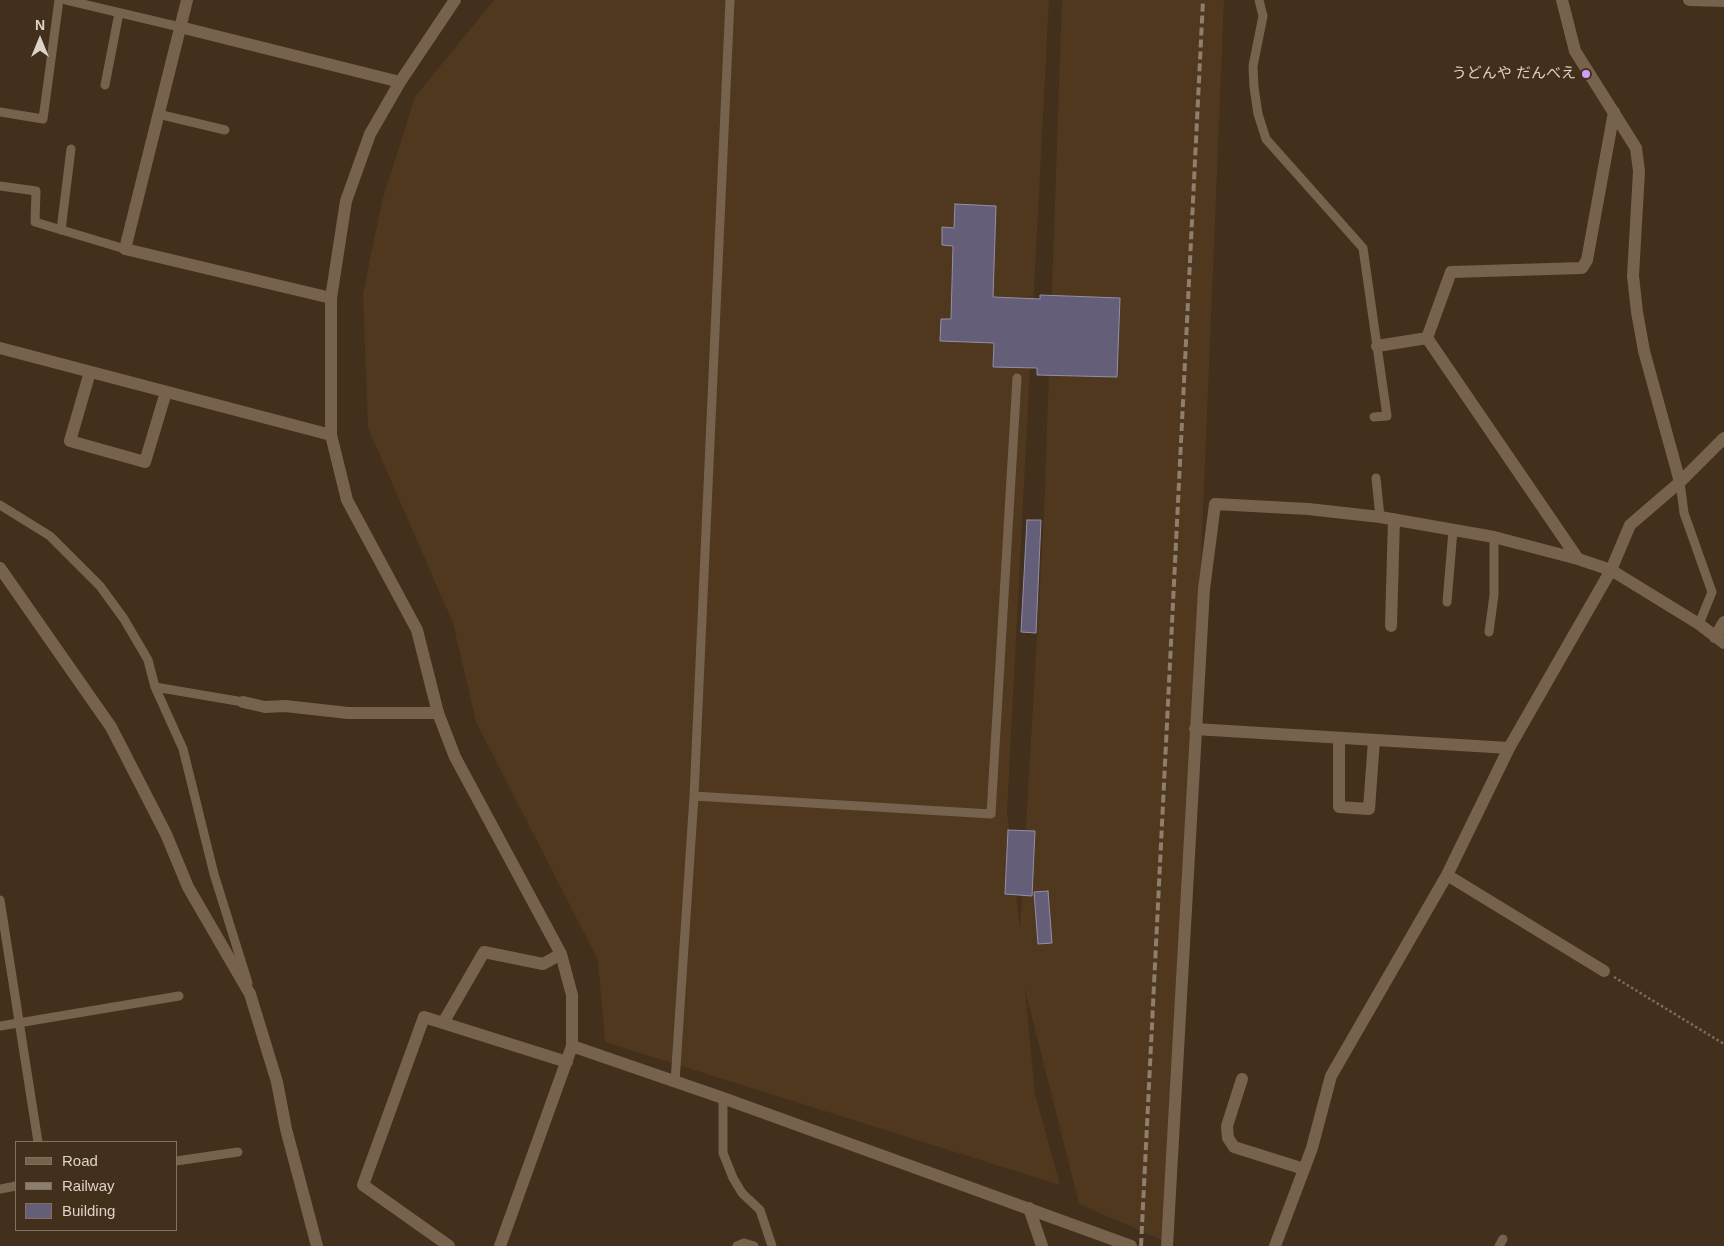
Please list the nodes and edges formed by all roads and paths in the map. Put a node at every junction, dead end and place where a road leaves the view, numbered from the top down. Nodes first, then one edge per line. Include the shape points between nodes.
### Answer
1 (59, 0) edge
2 (66, 0) edge
3 (187, 0) edge
4 (455, 0) edge
5 (730, 0) edge
6 (1259, 0) edge
7 (1562, 0) edge
8 (1689, 0) edge
9 (1724, 1) edge
10 (93, 3) edge
11 (118, 12) junction
12 (180, 27) junction
13 (400, 82) junction
14 (105, 85) dead end
15 (0, 112) edge
16 (1614, 112) junction
17 (158, 114) junction
18 (225, 130) dead end
19 (71, 149) dead end
20 (0, 186) edge
21 (61, 230) junction
22 (125, 250) junction
23 (331, 298) junction
24 (1427, 338) junction
25 (1377, 346) junction
26 (0, 348) edge
27 (90, 372) junction
28 (1017, 378) dead end
29 (166, 392) junction
30 (1374, 417) dead end
31 (331, 434) junction
32 (1724, 438) edge
33 (1376, 478) dead end
34 (1680, 482) junction
35 (0, 505) edge
36 (1380, 517) junction
37 (1394, 519) junction
38 (1453, 530) junction
39 (1494, 537) junction
40 (1578, 559) junction
41 (0, 568) edge
42 (1611, 570) junction
43 (1447, 602) dead end
44 (1724, 622) edge
45 (1699, 624) junction
46 (1392, 626) dead end
47 (1488, 632) dead end
48 (1719, 640) edge
49 (155, 687) junction
50 (243, 702) joint
51 (438, 713) junction
52 (1195, 729) junction
53 (1339, 738) junction
54 (1374, 740) junction
55 (1509, 748) junction
56 (694, 796) junction
57 (1447, 876) junction
58 (0, 900) edge
59 (561, 954) junction
60 (1604, 971) joint
61 (250, 994) junction
62 (179, 996) dead end
63 (19, 1022) junction
64 (443, 1023) junction
65 (0, 1026) edge
66 (1724, 1044) edge
67 (572, 1046) junction
68 (567, 1062) junction
69 (1242, 1079) dead end
70 (675, 1082) junction
71 (723, 1098) junction
72 (38, 1141) edge
73 (238, 1152) dead end
74 (178, 1161) edge
75 (1304, 1170) junction
76 (15, 1186) edge
77 (0, 1189) edge
78 (1029, 1208) junction
79 (317, 1246) edge
80 (449, 1246) edge
81 (500, 1246) edge
82 (738, 1246) edge
83 (754, 1246) edge
84 (772, 1246) edge
85 (1042, 1246) edge
86 (1131, 1246) edge
87 (1167, 1246) edge
88 (1275, 1246) edge

1 - 15 lane via 43,119
2 - 10 lane
3 - 12 street
4 - 13 street
5 - 56 lane
6 - 25 lane via 1263,16 1253,66 1254,87 1266,139 1363,248
7 - 16 street via 1575,51
8 - 9 street
10 - 11 lane
11 - 12 lane
11 - 14 lane
12 - 13 street
12 - 17 street
13 - 23 street via 370,134 346,201
16 - 24 street via 1587,260 1582,268 1451,272
16 - 34 street via 1636,148 1639,171 1633,276 1637,312 1644,351
17 - 18 lane
17 - 22 street
19 - 21 lane
20 - 21 lane via 36,191 35,222
21 - 22 lane
22 - 23 street
23 - 31 street
24 - 25 street
24 - 40 street
25 - 30 lane via 1388,416
26 - 27 street
27 - 29 street
27 - 29 street via 70,441 145,462
28 - 56 lane via 991,814
29 - 31 street
31 - 51 street via 347,500 417,630
32 - 34 street
33 - 36 lane
34 - 42 street via 1630,525
34 - 45 lane via 1684,513 1712,592
35 - 49 lane via 50,536 100,586 148,660
36 - 37 street
36 - 52 street via 1215,504 1204,589
37 - 38 street
37 - 46 street
38 - 39 street
38 - 43 lane
39 - 40 street
39 - 47 lane via 1494,595
40 - 42 street
41 - 61 street via 111,727 166,834 188,887
42 - 45 street
42 - 55 street
44 - 48 street
45 - 48 street
49 - 50 lane
49 - 61 lane via 183,749 214,874
50 - 51 street via 265,707 348,713
51 - 59 street via 455,757
52 - 53 street
52 - 87 street
53 - 54 street
53 - 54 street via 1339,807 1369,809
54 - 55 street
55 - 57 street
56 - 70 lane
57 - 60 street
57 - 75 street via 1331,1076
58 - 63 lane
59 - 64 street via 543,964 484,952
59 - 67 street via 572,995
60 - 66 path
61 - 79 street via 277,1082
62 - 63 lane
63 - 65 lane
63 - 72 lane
64 - 68 street
64 - 80 street via 424,1017 363,1185
67 - 68 street
67 - 70 street
68 - 81 street
69 - 75 street via 1227,1126 1228,1138 1234,1147
70 - 71 street
71 - 78 street
71 - 84 lane via 723,1153 742,1193 760,1210
73 - 74 lane
75 - 88 street
76 - 77 lane
78 - 85 street
78 - 86 street
82 - 83 lane via 744,1243

